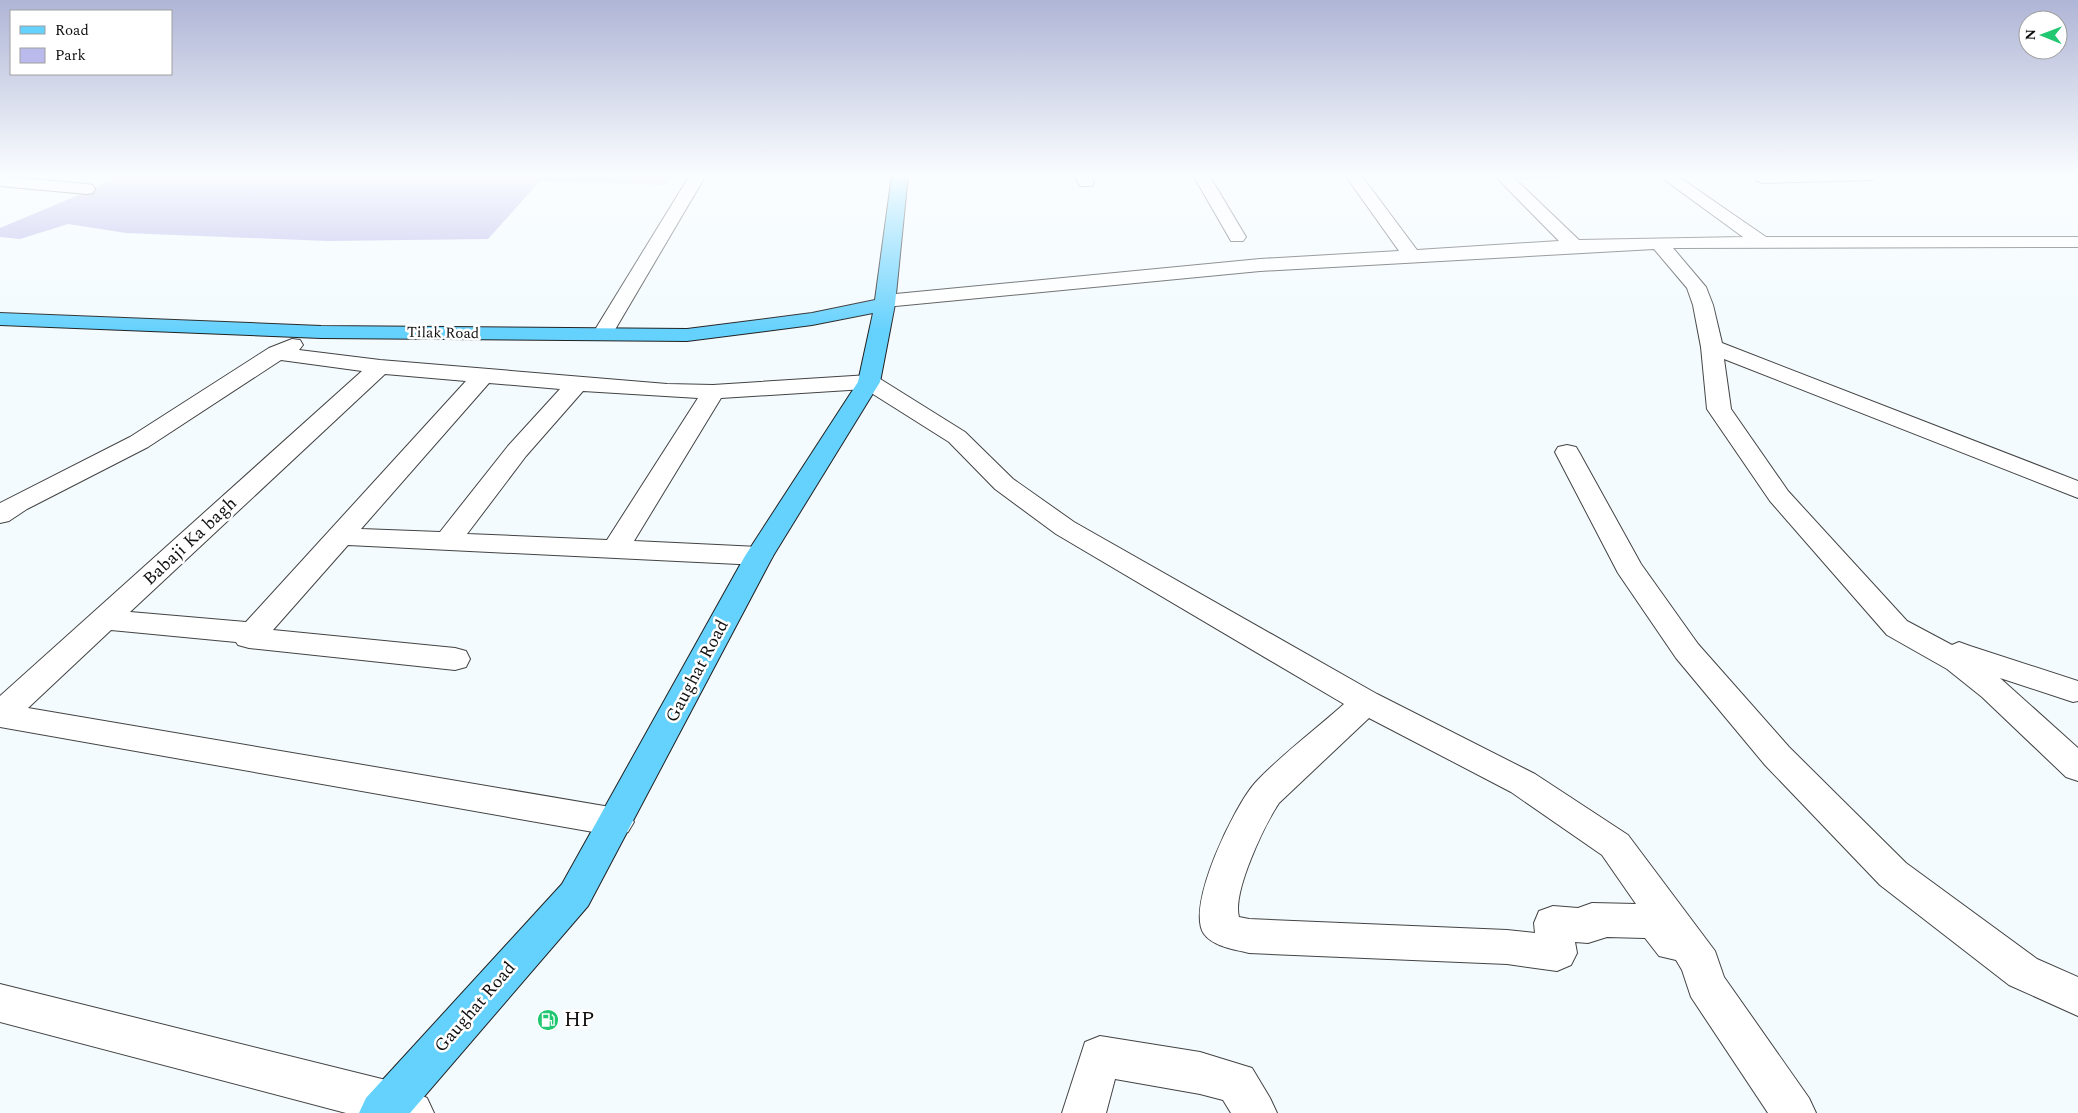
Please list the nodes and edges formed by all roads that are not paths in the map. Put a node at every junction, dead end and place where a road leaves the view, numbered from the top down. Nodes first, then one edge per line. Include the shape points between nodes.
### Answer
1 (667, 227) edge
2 (894, 227) edge
3 (1231, 227) edge
4 (1391, 227) edge
5 (1555, 227) edge
6 (1740, 227) edge
7 (1237, 237) dead end
8 (2078, 242) edge
9 (1659, 243) junction
10 (1764, 244) junction
11 (1574, 246) junction
12 (1413, 257) junction
13 (885, 302) junction
14 (0, 319) edge
15 (321, 332) junction
16 (603, 333) junction
17 (1712, 346) junction
18 (276, 353) junction
19 (380, 367) junction
20 (482, 377) junction
21 (869, 382) junction
22 (576, 385) junction
23 (713, 392) junction
24 (1567, 452) dead end
25 (2078, 490) edge
26 (0, 515) edge
27 (341, 536) junction
28 (447, 541) junction
29 (616, 548) junction
30 (760, 556) junction
31 (104, 620) junction
32 (1897, 628) junction
33 (254, 633) junction
34 (455, 659) dead end
35 (2074, 691) dead end
36 (1366, 702) junction
37 (0, 715) edge
38 (2078, 768) edge
39 (616, 822) junction
40 (1705, 984) junction
41 (2078, 997) edge
42 (0, 1002) edge
43 (394, 1110) edge
44 (1084, 1113) edge
45 (1254, 1113) edge
46 (1794, 1113) edge

1 - 16 street
2 - 13 main road, Gaughat Road
3 - 7 street
4 - 12 street
5 - 11 street
6 - 10 street
8 - 10 street
9 - 10 street
9 - 11 street
9 - 17 street via 1696,287 1704,305
11 - 12 street
12 - 13 street via 1260,266
13 - 16 main road, Tilak Road via 812,318 687,334
13 - 21 main road, Gaughat Road
14 - 15 main road, Tilak Road
15 - 16 main road, Tilak Road
15 - 18 street
17 - 25 street
17 - 32 street via 1719,409 1740,442 1779,496
18 - 19 street
18 - 26 street via 140,442
19 - 20 street
19 - 31 street, Babaji Ka bagh
20 - 22 street
20 - 27 street
21 - 23 street
21 - 30 main road, Gaughat Road
21 - 36 street via 957,437 1004,484 1065,528
22 - 23 street
22 - 28 street via 517,451
23 - 29 street
24 - 41 street via 1634,574 1687,651 1777,756 1893,874 2023,972
27 - 28 street
27 - 33 street
28 - 29 street
29 - 30 street
30 - 39 main road, Gaughat Road
31 - 33 street
31 - 37 street, Babaji Ka bagh
32 - 35 street via 1964,655
32 - 38 street via 1958,661 1994,689
33 - 34 street via 249,638
36 - 40 street via 1523,783 1615,846 1701,964
36 - 40 street via 1267,792 1256,806 1235,854 1218,909 1218,922 1228,930 1249,936 1507,947 1557,953 1553,923 1588,926 1594,925 1592,920 1655,921
37 - 39 street
39 - 43 main road, Gaughat Road via 575,894
40 - 46 street
42 - 43 street
44 - 45 street via 1100,1056 1200,1073 1237,1083

